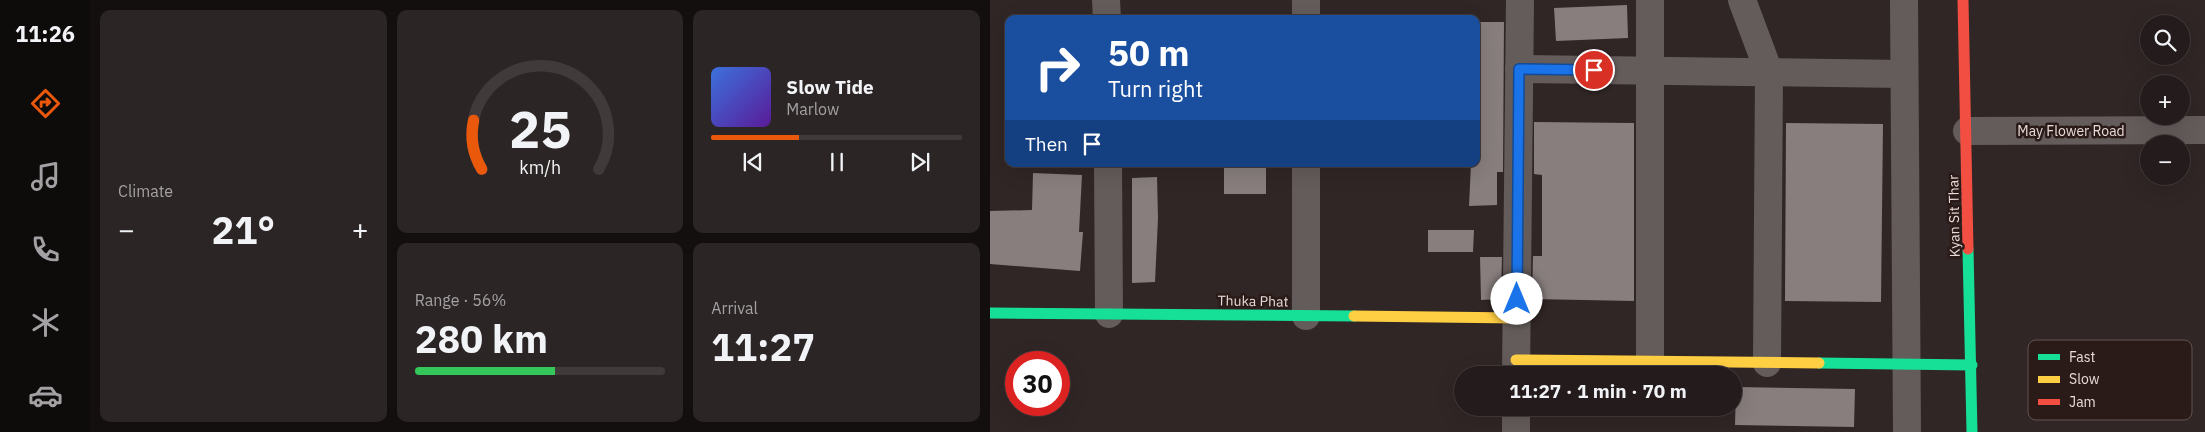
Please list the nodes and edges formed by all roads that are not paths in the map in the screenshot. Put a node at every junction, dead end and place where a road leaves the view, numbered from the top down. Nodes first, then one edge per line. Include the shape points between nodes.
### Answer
1 (1106, 0) edge
2 (1306, 0) edge
3 (1520, 0) edge
4 (1650, 0) edge
5 (1742, 0) edge
6 (1904, 0) edge
7 (1963, 0) edge
8 (1106, 15) edge
9 (1306, 15) edge
10 (1519, 69) junction
11 (1650, 70) junction
12 (1769, 72) junction
13 (1904, 74) junction
14 (2205, 130) edge
15 (1967, 131) junction
16 (1108, 167) edge
17 (1306, 167) edge
18 (990, 313) edge
19 (1109, 314) junction
20 (1306, 316) junction
21 (1516, 318) junction
22 (1650, 362) junction
23 (1767, 363) junction
24 (1907, 365) junction
25 (1972, 365) junction
26 (1516, 366) edge
27 (1543, 366) edge
28 (1516, 416) edge
29 (1516, 432) edge
30 (1907, 432) edge
31 (1972, 432) edge

1 - 8 street
2 - 9 street
3 - 10 street
4 - 11 street
5 - 12 street
6 - 13 street
7 - 15 street, Kyan Sit Thar
10 - 11 street
10 - 21 street
11 - 12 street
11 - 22 street
12 - 13 street
12 - 23 street
13 - 24 street
14 - 15 street, May Flower Road
15 - 25 street, Kyan Sit Thar
16 - 19 street
17 - 20 street
18 - 19 street, Thuka Phat
19 - 20 street, Thuka Phat
20 - 21 street, Thuka Phat
21 - 26 street
22 - 23 street
22 - 27 street
23 - 24 street
24 - 25 street
24 - 30 street
25 - 31 street, Kyan Sit Thar
28 - 29 street

